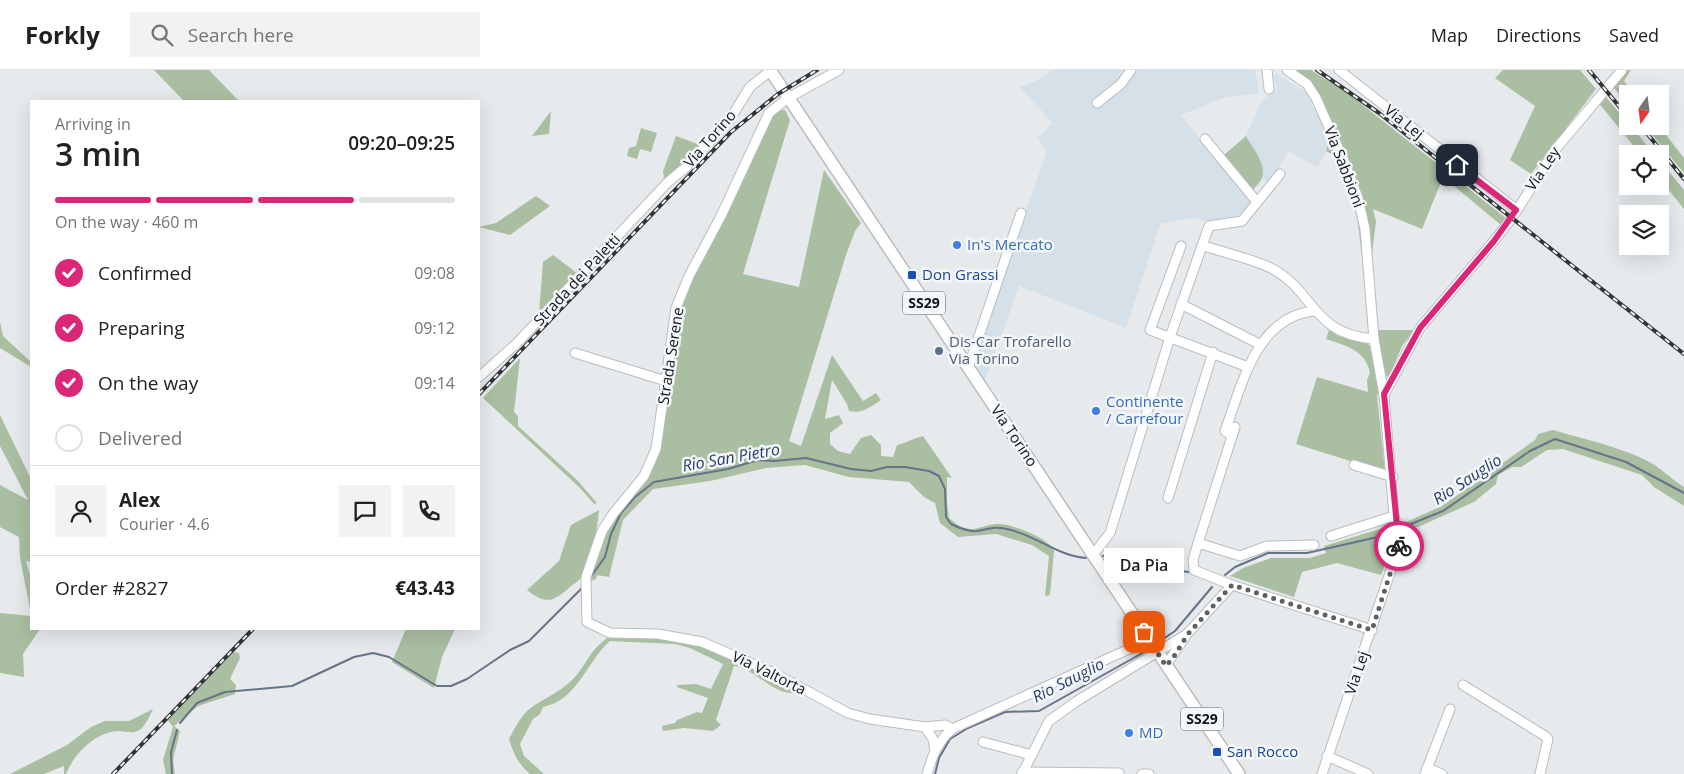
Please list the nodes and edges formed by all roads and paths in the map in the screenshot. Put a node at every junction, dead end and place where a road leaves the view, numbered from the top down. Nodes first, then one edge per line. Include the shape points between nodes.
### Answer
1 (839, 70) edge
2 (1131, 70) edge
3 (1267, 70) edge
4 (1287, 70) edge
5 (1338, 70) edge
6 (1622, 70) edge
7 (770, 71) edge
8 (1269, 89) dead end
9 (788, 98) junction
10 (1097, 102) dead end
11 (1204, 139) dead end
12 (1280, 174) dead end
13 (668, 182) joint
14 (1257, 202) junction
15 (1516, 210) junction
16 (1021, 213) dead end
17 (1202, 245) junction
18 (1181, 246) dead end
19 (1181, 304) junction
20 (1314, 311) junction
21 (1170, 337) junction
22 (1374, 339) junction
23 (1261, 345) junction
24 (1213, 352) junction
25 (575, 353) dead end
26 (1248, 367) junction
27 (968, 368) junction
28 (481, 376) edge
29 (666, 381) junction
30 (1384, 394) junction
31 (1235, 427) dead end
32 (1232, 436) junction
33 (1354, 465) dead end
34 (1392, 477) junction
35 (1168, 498) dead end
36 (1396, 520) junction
37 (1331, 536) dead end
38 (1198, 543) junction
39 (1314, 545) dead end
40 (1093, 555) junction
41 (1232, 585) junction
42 (1372, 630) junction
43 (610, 633) joint
44 (1188, 634) junction
45 (1149, 640) junction
46 (1157, 652) junction
47 (1166, 666) junction
48 (1463, 685) dead end
49 (1450, 709) dead end
50 (925, 727) junction
51 (952, 729) junction
52 (983, 742) dead end
53 (935, 751) junction
54 (1032, 755) junction
55 (1328, 756) junction
56 (1426, 771) edge
57 (1022, 773) edge
58 (1119, 773) edge
59 (927, 774) edge
60 (1142, 774) edge
61 (1149, 774) edge
62 (1239, 774) edge
63 (1322, 774) edge
64 (1368, 774) edge
65 (1442, 774) edge
66 (1540, 774) edge

1 - 9 street
2 - 10 street via 1121,84
3 - 8 street
4 - 22 street, Via Sabbioni via 1307,84 1316,98 1358,198 1365,229
5 - 15 street, Via Lej
6 - 15 street, Via Ley via 1555,150
7 - 9 main road, Via Torino / SS29
7 - 13 street, Via Torino via 750,87 714,139
9 - 27 main road, Via Torino / SS29
9 - 29 street, Strada Serene via 769,113 762,125 680,296
11 - 14 street
12 - 14 street
13 - 28 street, Strada dei Paletti via 524,336
14 - 17 street via 1242,221 1209,226
15 - 30 street, Via Ley via 1420,328
16 - 27 street
17 - 19 street
17 - 20 street via 1271,268 1290,283
18 - 21 street via 1150,330
19 - 21 street
19 - 23 street
20 - 22 street via 1341,333
20 - 23 street via 1304,312 1276,325
21 - 24 street
21 - 40 street via 1110,533
22 - 30 street, Via Sabbioni
23 - 26 street
24 - 26 street
24 - 35 street
25 - 29 street
26 - 32 street via 1225,431
27 - 40 main road, Via Torino / SS29
29 - 43 street, Strada Serene via 659,435 651,464 602,531 586,577 586,622
30 - 34 street, Via Lej
31 - 32 street
32 - 38 street
33 - 34 street
34 - 36 street, Via Lej
36 - 37 street
36 - 42 street, Via Lej via 1399,546
38 - 39 street via 1240,556 1267,546
38 - 41 street via 1194,570
40 - 45 main road, Via Torino / SS29
41 - 42 street
41 - 44 street
42 - 55 street, Via Lej
43 - 50 street, Via Valtorta via 658,634 702,642 774,674 848,713
44 - 46 street
44 - 47 street
45 - 46 main road, Via Torino / SS29
45 - 51 street
46 - 47 main road, Via Torino / SS29
46 - 54 street via 1077,700 1050,721
47 - 62 main road, Via Torino / SS29
48 - 66 street via 1548,739
49 - 56 street
50 - 51 street, Via Valtorta via 945,725
50 - 53 street via 930,731
51 - 53 street via 942,737
52 - 54 street
53 - 59 street
54 - 57 street
55 - 63 street, Via Lej
55 - 64 street
56 - 65 street
57 - 58 street
60 - 61 street

